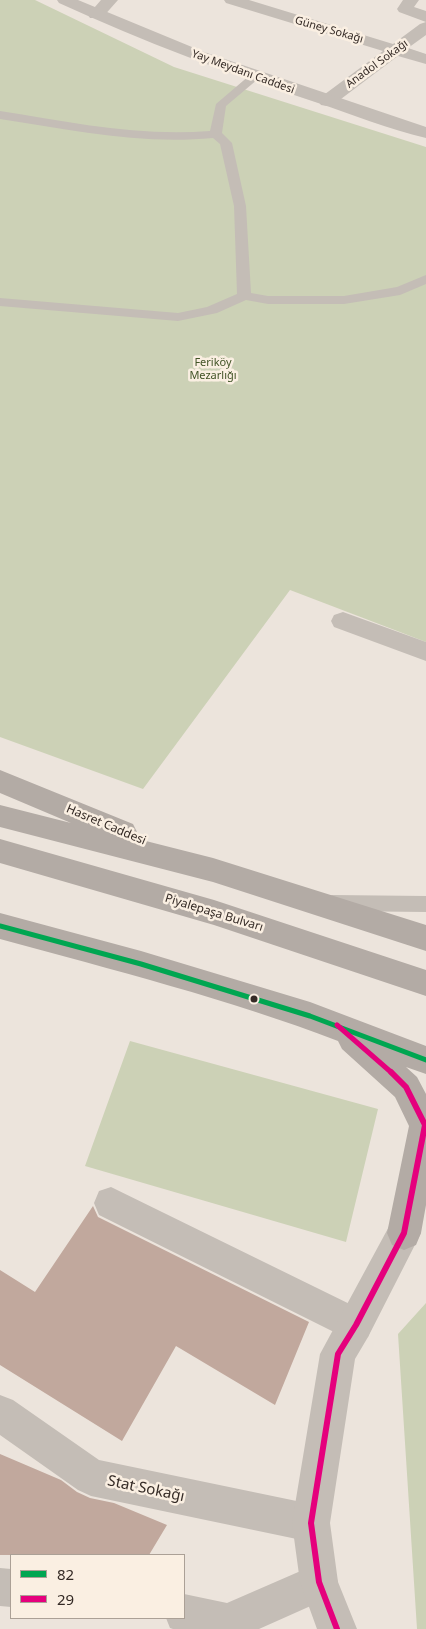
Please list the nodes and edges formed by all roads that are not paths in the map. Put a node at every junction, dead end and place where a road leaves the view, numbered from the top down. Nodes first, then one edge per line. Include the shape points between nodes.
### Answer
1 (66, 0) edge
2 (110, 0) edge
3 (232, 0) edge
4 (411, 0) edge
5 (96, 15) junction
6 (426, 17) edge
7 (426, 28) edge
8 (397, 50) junction
9 (426, 59) edge
10 (254, 77) junction
11 (327, 101) junction
12 (0, 115) edge
13 (426, 133) edge
14 (216, 134) junction
15 (426, 279) edge
16 (244, 296) junction
17 (0, 302) edge
18 (343, 621) dead end
19 (426, 652) edge
20 (0, 781) edge
21 (0, 816) edge
22 (0, 851) edge
23 (212, 870) junction
24 (319, 903) junction
25 (426, 904) edge
26 (0, 926) edge
27 (426, 938) edge
28 (426, 983) edge
29 (337, 1025) junction
30 (426, 1060) edge
31 (111, 1203) dead end
32 (415, 1226) edge
33 (356, 1325) junction
34 (0, 1413) edge
35 (310, 1523) junction
36 (319, 1582) junction
37 (185, 1614) edge
38 (227, 1626) edge
39 (337, 1629) edge

1 - 5 street, Yay Meydanı Caddesi
2 - 5 street
3 - 8 street, Güney Sokağı
4 - 6 street via 405,10
5 - 10 street, Yay Meydanı Caddesi
7 - 8 street, Anadol Sokağı
8 - 9 street, Güney Sokağı
8 - 11 street, Anadol Sokağı
10 - 11 street, Yay Meydanı Caddesi
10 - 14 lane via 220,106
11 - 13 street, Yay Meydanı Caddesi
12 - 14 lane via 138,136
14 - 16 lane via 226,143 240,206
15 - 16 lane via 400,291 344,300 268,300
16 - 17 lane via 202,315 178,317
18 - 19 street
20 - 23 main road, Hasret Caddesi
21 - 23 main road
22 - 28 main road, Piyalepaşa Bulvarı via 239,920
23 - 24 main road
24 - 25 lane
24 - 27 main road
26 - 29 main road via 141,964
29 - 30 main road
29 - 32 main road via 406,1087 425,1125
31 - 33 street
32 - 33 street
33 - 35 street via 338,1354
34 - 35 street, Stat Sokağı via 91,1477
35 - 36 street
36 - 38 street
36 - 39 street
37 - 38 street

